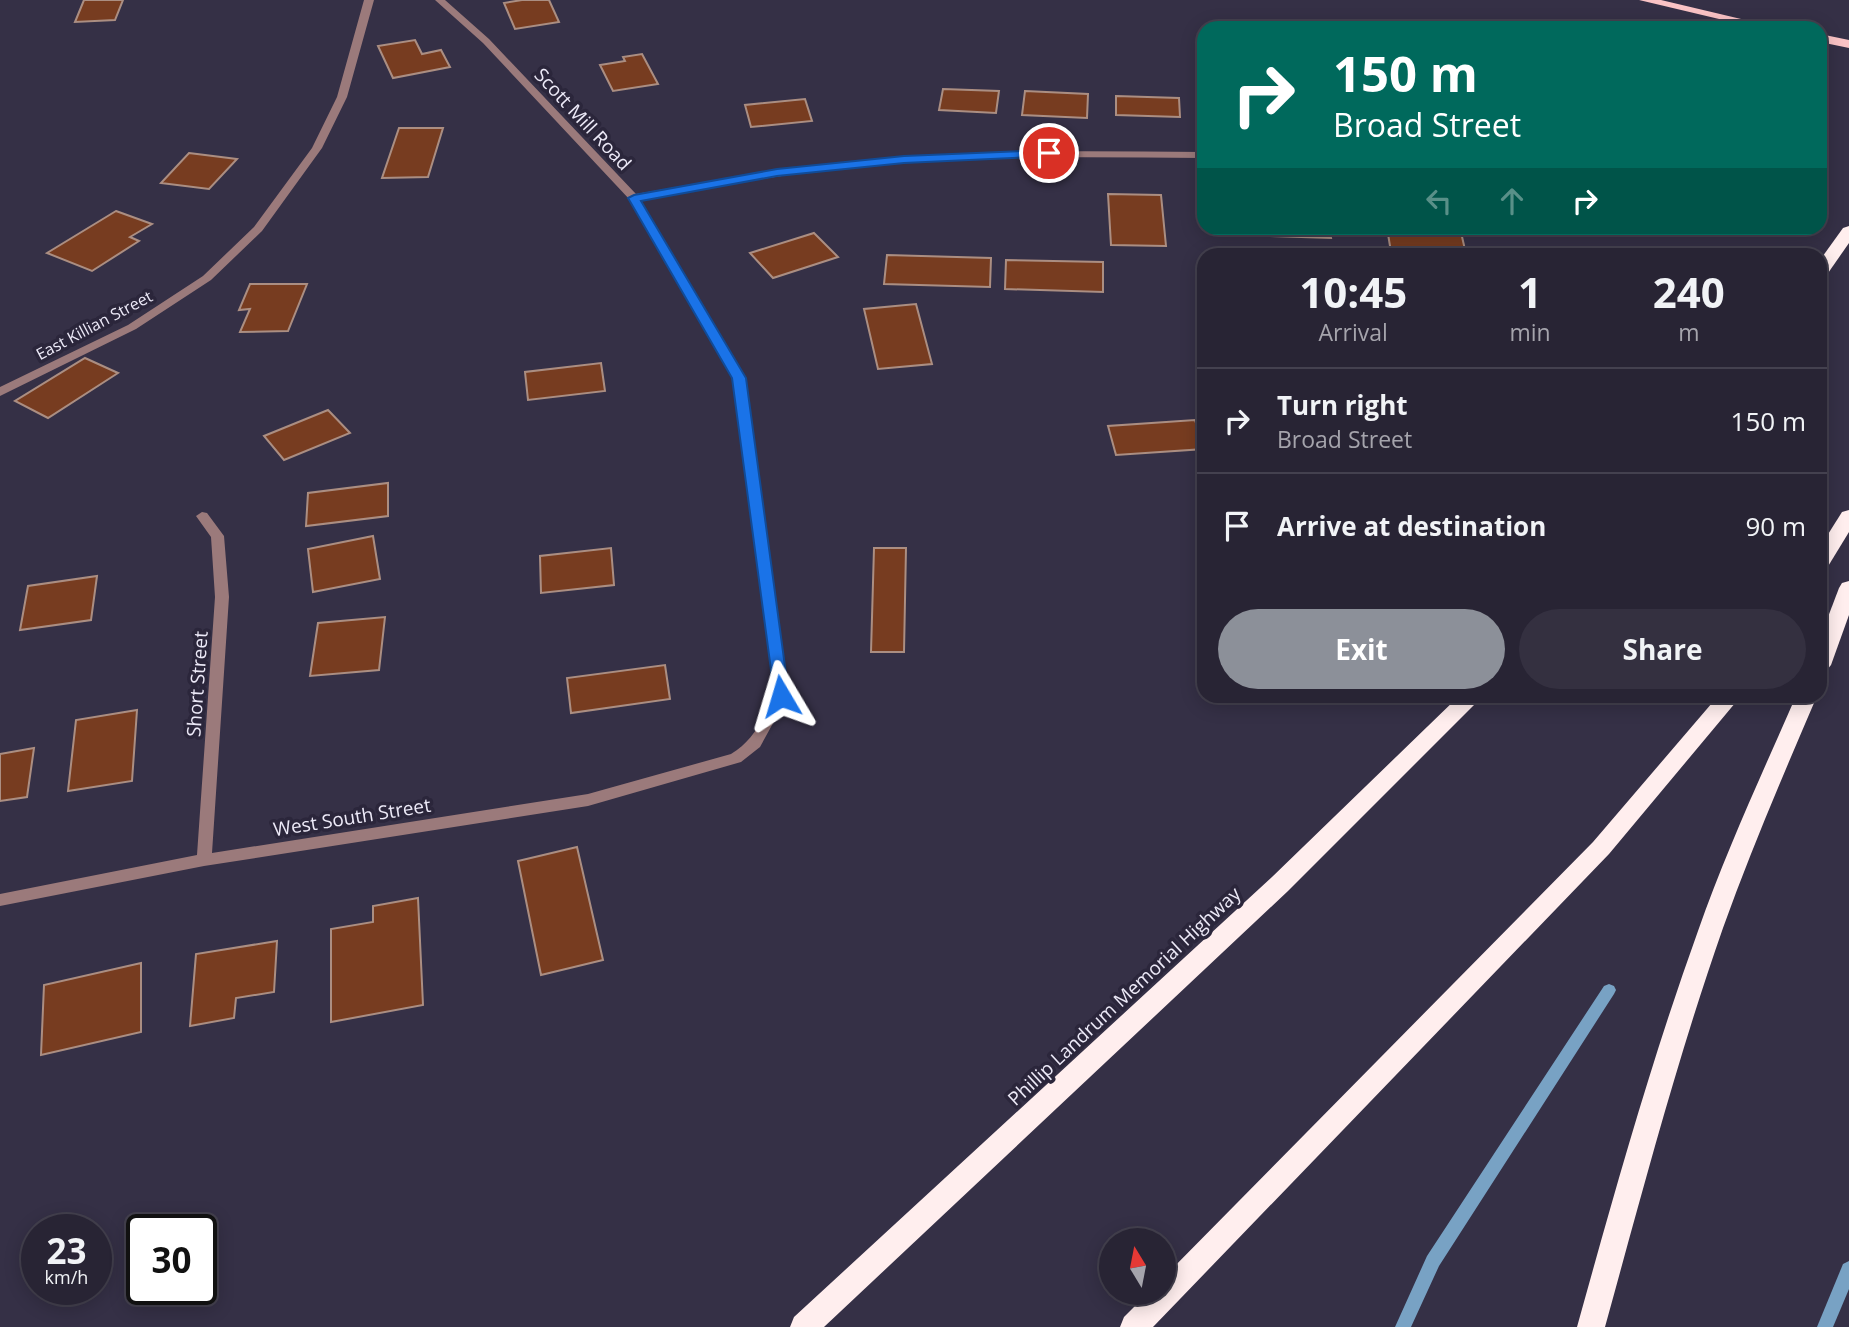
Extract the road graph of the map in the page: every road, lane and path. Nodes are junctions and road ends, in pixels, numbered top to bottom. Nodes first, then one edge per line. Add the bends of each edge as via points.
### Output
1 (369, 0) edge
2 (440, 0) edge
3 (1645, 0) edge
4 (1741, 21) edge
5 (1827, 39) edge
6 (1849, 44) edge
7 (1197, 155) edge
8 (634, 198) junction
9 (1849, 231) edge
10 (1827, 262) edge
11 (0, 392) edge
12 (202, 516) dead end
13 (1849, 516) edge
14 (1827, 552) edge
15 (1849, 588) edge
16 (1827, 646) edge
17 (1466, 703) edge
18 (1725, 703) edge
19 (1804, 703) edge
20 (707, 765) joint
21 (204, 860) junction
22 (0, 900) edge
23 (804, 1327) edge
24 (1134, 1327) edge
25 (1591, 1327) edge

1 - 11 street, East Killian Street via 342,97 317,148 258,229 206,278 132,327
2 - 8 street, Scott Mill Road via 486,41
3 - 4 main road
5 - 6 main road
7 - 8 street via 1023,153 904,159 777,172
8 - 20 street, Scott Mill Road via 739,378 781,696 757,744 725,764
9 - 10 highway
12 - 21 street, Short Street via 217,536 222,597
13 - 14 highway
15 - 16 highway
17 - 23 highway, Phillip Landrum Memorial Highway via 1280,884
18 - 24 highway via 1601,848
19 - 25 highway via 1710,929 1651,1108
20 - 21 street, West South Street via 589,800
21 - 22 street, West South Street

